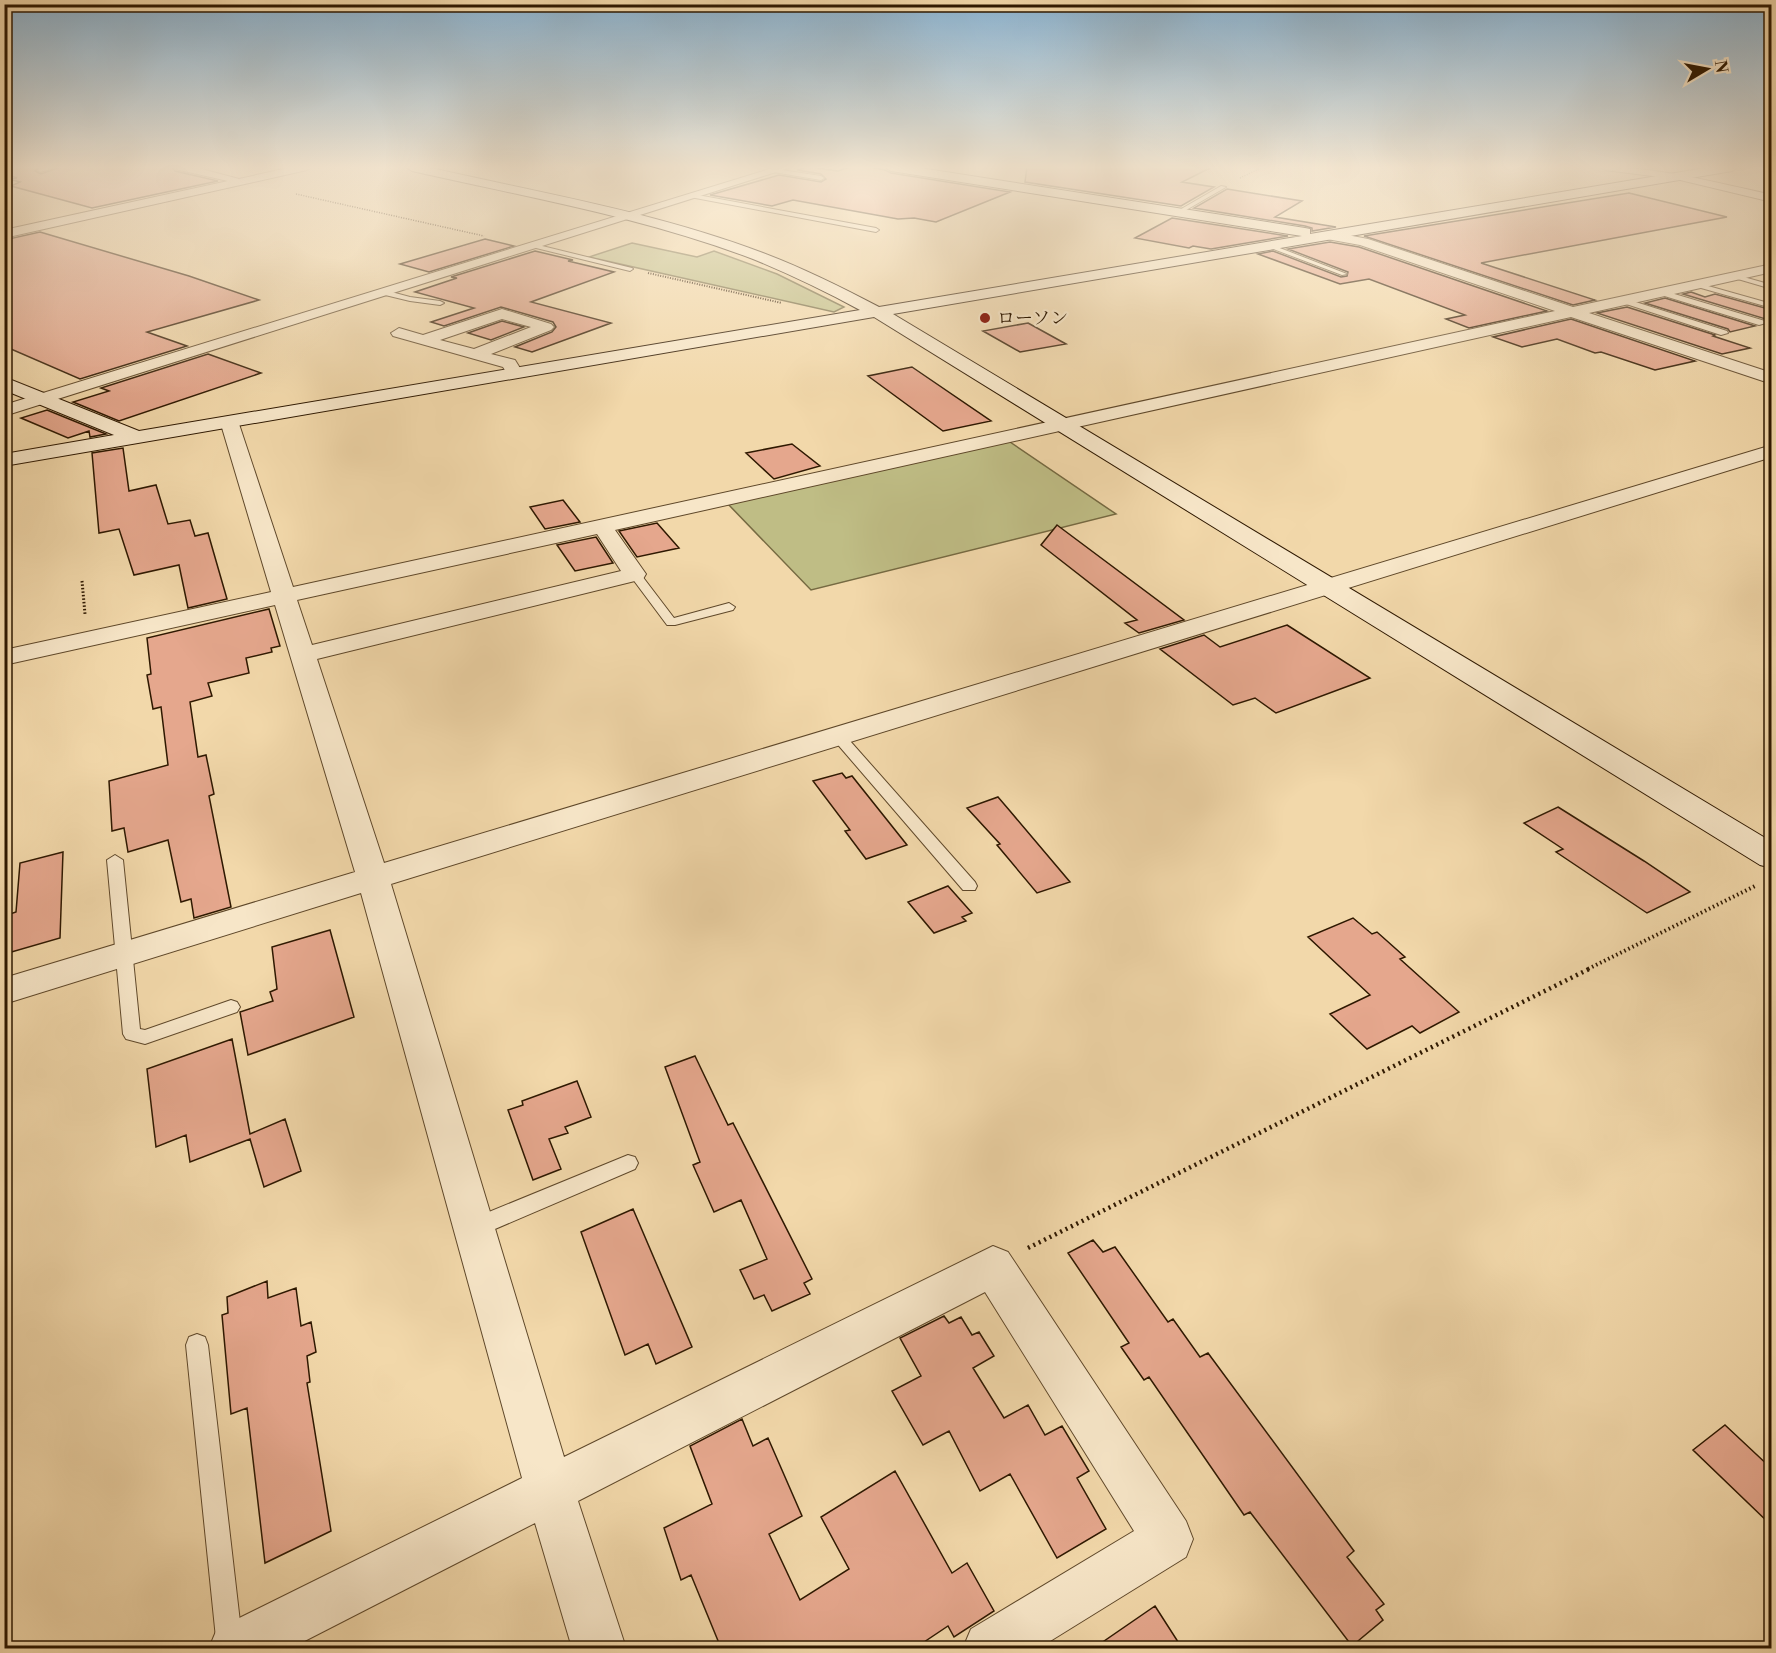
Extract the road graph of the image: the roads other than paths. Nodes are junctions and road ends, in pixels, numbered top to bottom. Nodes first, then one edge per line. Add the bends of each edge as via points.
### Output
1 (539, 244) edge
2 (719, 244) edge
3 (1282, 244) edge
4 (1370, 244) edge
5 (533, 246) junction
6 (1270, 246) junction
7 (1772, 267) edge
8 (630, 269) road end
9 (1344, 274) dead end
10 (1734, 276) junction
11 (1697, 284) junction
12 (1772, 287) edge
13 (384, 292) junction
14 (1661, 292) junction
15 (1623, 300) junction
16 (440, 303) dead end
17 (1772, 306) edge
18 (1573, 311) junction
19 (876, 312) junction
20 (1762, 323) dead end
21 (399, 333) dead end
22 (1725, 333) dead end
23 (424, 340) junction
24 (475, 354) junction
25 (515, 373) junction
26 (1772, 379) edge
27 (4, 383) edge
28 (44, 399) junction
29 (4, 411) edge
30 (229, 421) junction
31 (1063, 424) junction
32 (136, 437) junction
33 (1772, 451) edge
34 (4, 460) edge
35 (602, 526) junction
36 (635, 574) junction
37 (1332, 586) junction
38 (284, 595) junction
39 (729, 607) dead end
40 (303, 655) junction
41 (4, 658) edge
42 (838, 736) junction
43 (1772, 857) edge
44 (114, 860) dead end
45 (373, 878) junction
46 (969, 886) dead end
47 (125, 954) junction
48 (4, 991) edge
49 (231, 1007) dead end
50 (628, 1163) dead end
51 (474, 1228) junction
52 (197, 1345) dead end
53 (550, 1491) junction
54 (230, 1648) edge
55 (236, 1648) edge
56 (599, 1648) edge
57 (990, 1648) edge

1 - 5 street
2 - 19 street via 821,283
3 - 6 street
4 - 18 street
5 - 8 lane
5 - 13 street
6 - 9 lane
6 - 19 street
7 - 10 street
10 - 11 street
10 - 12 lane
11 - 14 street
11 - 17 lane
13 - 16 lane
13 - 28 street
14 - 15 street
14 - 20 lane
15 - 18 street
15 - 22 lane
18 - 26 street
18 - 31 street
19 - 25 street
19 - 31 street
21 - 23 street
23 - 24 street
23 - 24 street via 502,314 546,327
24 - 25 street via 509,364
25 - 30 street
27 - 28 street
28 - 29 street
28 - 32 street
30 - 32 street
30 - 38 street
31 - 35 street
31 - 37 street
32 - 34 street
33 - 37 street
35 - 36 street
35 - 38 street
36 - 39 lane via 671,622
36 - 40 street
37 - 42 street
37 - 43 street
38 - 40 street
38 - 41 street
40 - 45 street
42 - 45 street
42 - 46 lane
44 - 47 lane
45 - 47 street
45 - 51 street
47 - 48 street
47 - 49 lane via 132,1034 145,1037
50 - 51 lane
51 - 53 street
52 - 54 lane
53 - 55 street
53 - 56 street
53 - 57 street via 993,1266 1168,1539

